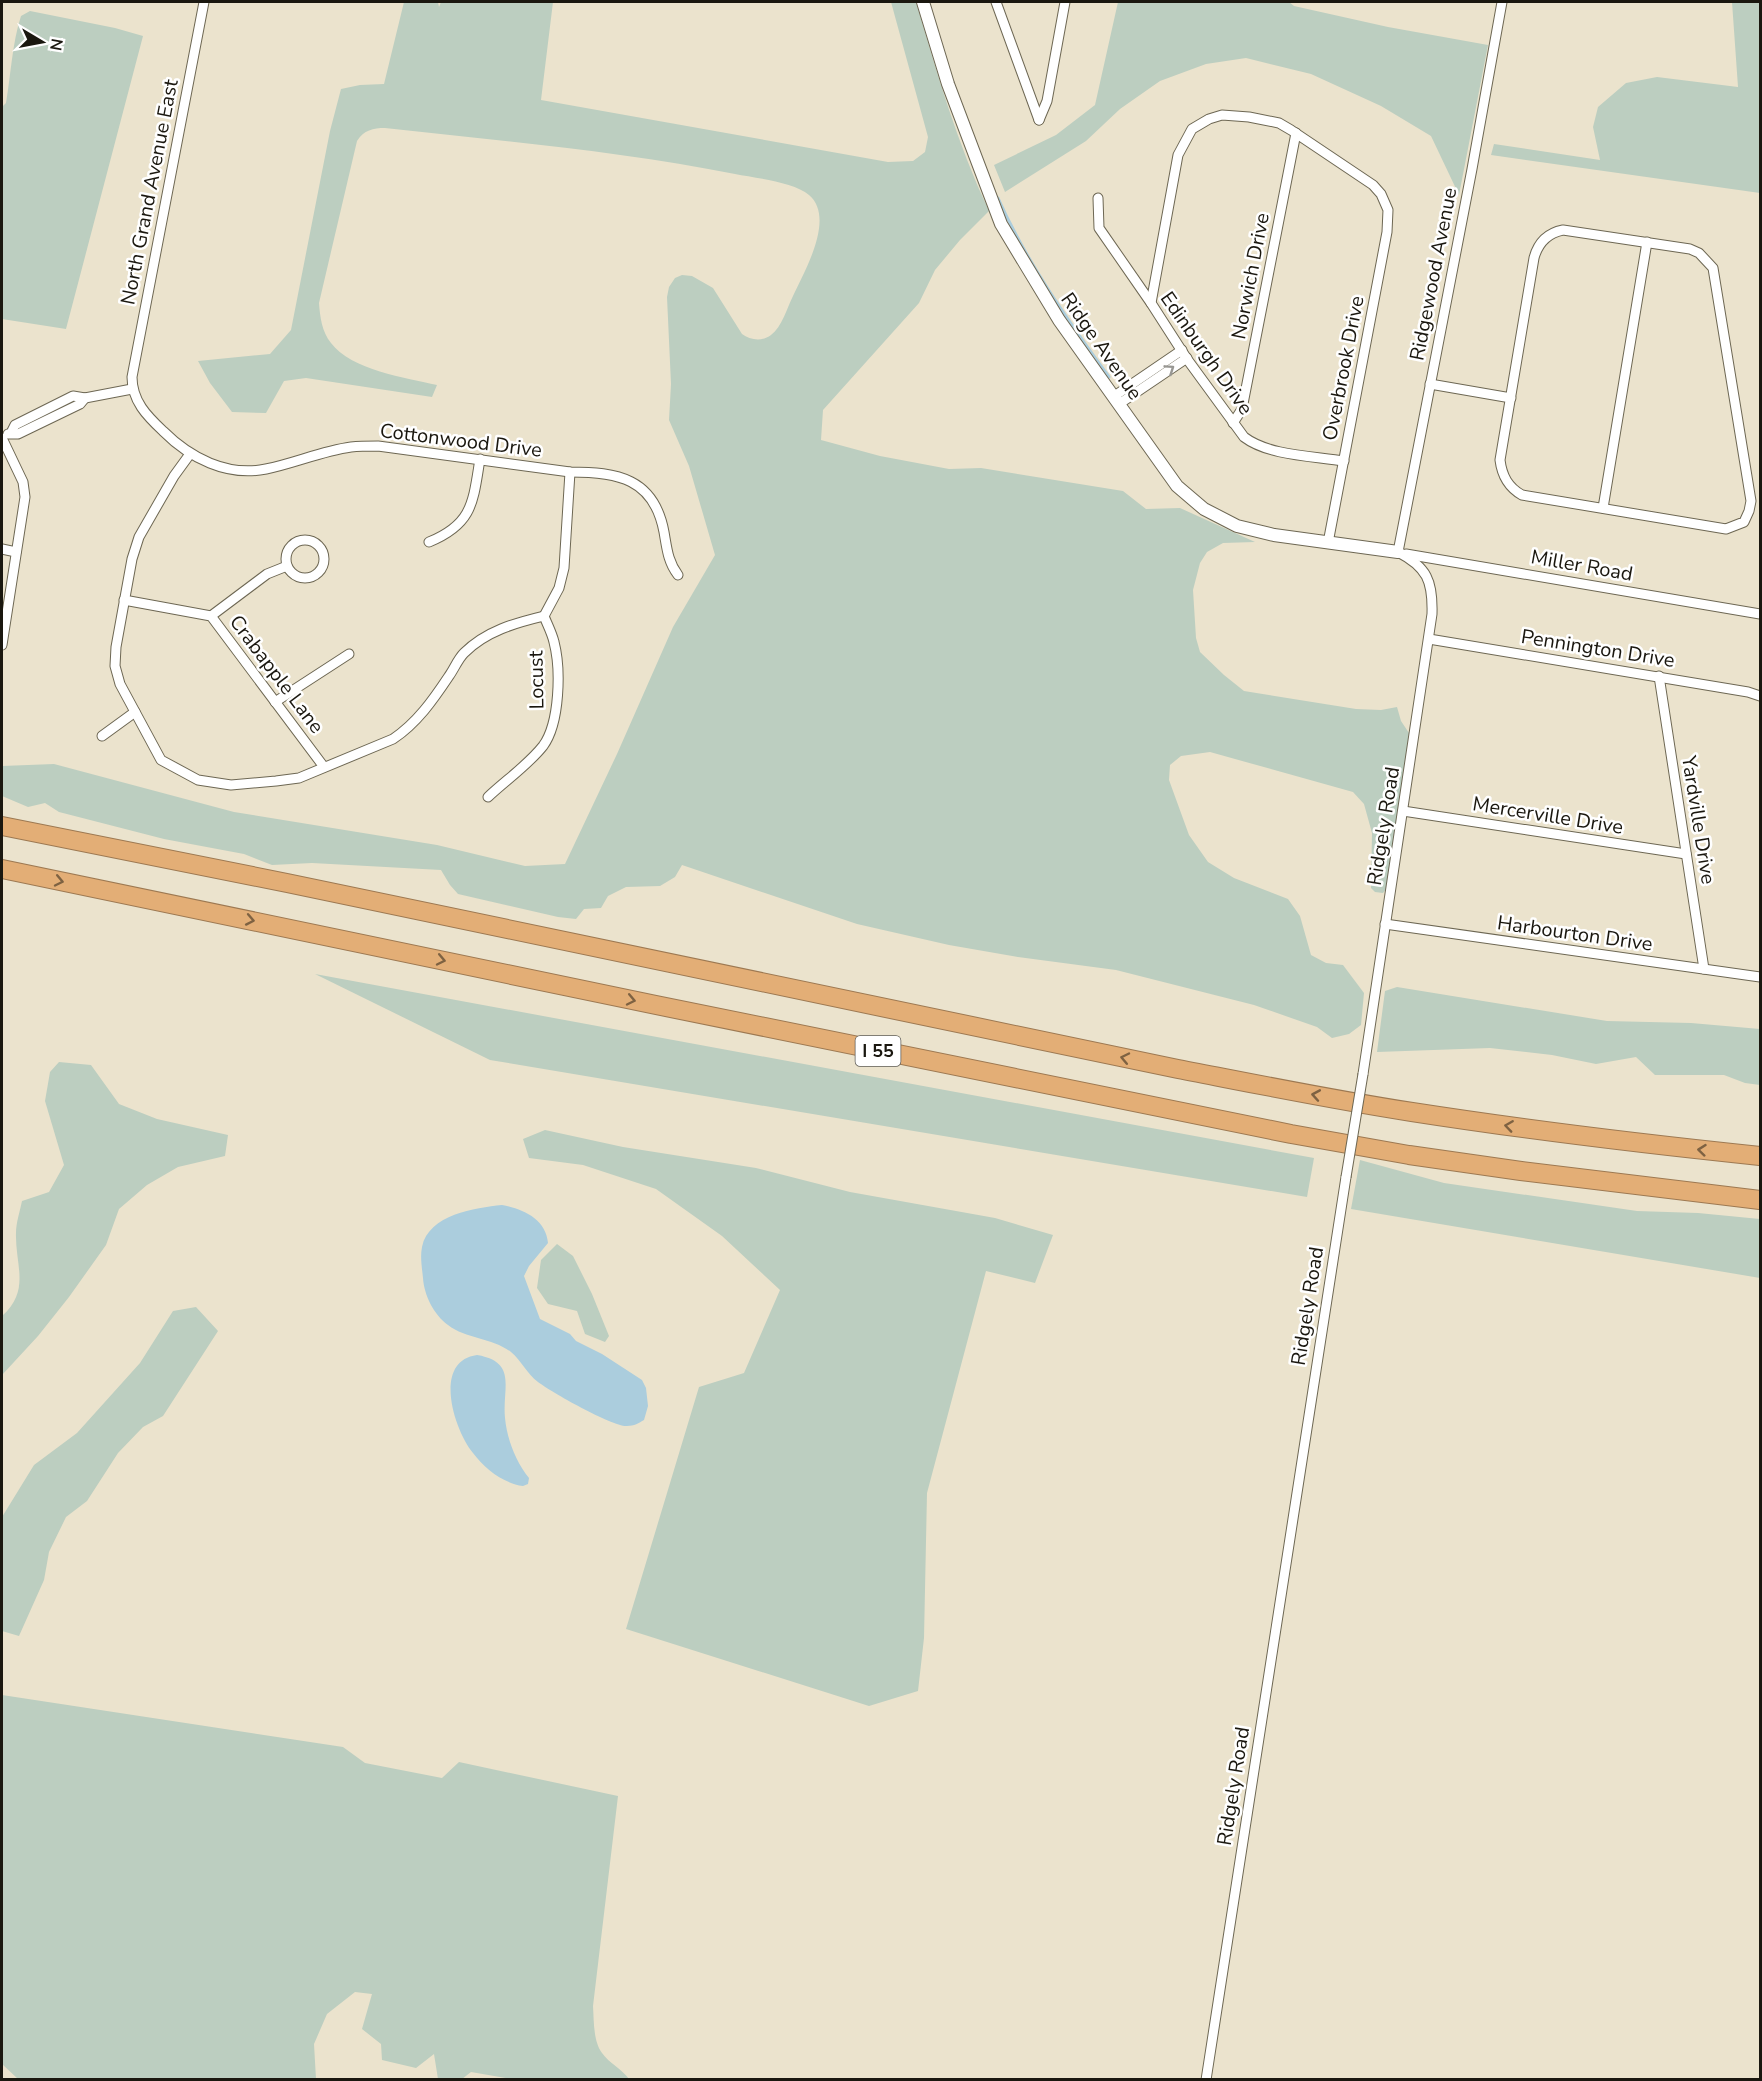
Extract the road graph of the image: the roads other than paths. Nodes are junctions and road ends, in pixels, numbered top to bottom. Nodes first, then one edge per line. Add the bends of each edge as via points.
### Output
1 (204, 2) edge
2 (923, 2) edge
3 (996, 2) edge
4 (1065, 2) edge
5 (1502, 2) edge
6 (1296, 133) junction
7 (1098, 198) dead end
8 (1647, 242) junction
9 (1151, 303) junction
10 (1184, 354) junction
11 (1430, 384) junction
12 (132, 389) junction
13 (1511, 398) junction
14 (1116, 400) junction
15 (1233, 423) junction
16 (2, 437) edge
17 (190, 454) junction
18 (480, 459) junction
19 (1344, 461) junction
20 (570, 472) junction
21 (1603, 508) junction
22 (429, 542) dead end
23 (1328, 543) junction
24 (2, 549) edge
25 (16, 552) junction
26 (1398, 552) junction
27 (287, 566) junction
28 (678, 575) dead end
29 (124, 600) junction
30 (1761, 614) edge
31 (211, 616) junction
32 (544, 616) junction
33 (1429, 639) junction
34 (2, 645) edge
35 (350, 654) dead end
36 (1659, 676) junction
37 (1761, 696) edge
38 (276, 702) junction
39 (135, 712) junction
40 (102, 736) dead end
41 (324, 767) junction
42 (488, 797) dead end
43 (1403, 811) junction
44 (2, 826) edge
45 (1686, 854) junction
46 (2, 869) edge
47 (1385, 924) junction
48 (1704, 969) junction
49 (1761, 977) edge
50 (1761, 1156) edge
51 (1761, 1200) edge
52 (1206, 2079) edge

1 - 12 street, North Grand Avenue East
2 - 14 street, Ridge Avenue via 948,84 1001,224 1059,320
3 - 4 street via 1039,120 1047,101
5 - 11 street, Ridgewood Avenue
6 - 9 street via 1279,123 1234,115 1209,119 1192,129 1178,155
6 - 15 street, Norwich Drive via 1242,409
6 - 19 street, Overbrook Drive via 1365,178 1381,194 1388,210
7 - 9 street, Edinburgh Drive via 1099,228
8 - 13 street via 1563,230 1555,231 1541,243 1534,258
8 - 21 street
8 - 21 street via 1690,249 1713,268 1751,501 1747,525 1726,529
9 - 10 street, Edinburgh Drive
10 - 14 street
10 - 15 street, Edinburgh Drive
11 - 13 street
11 - 26 street, Ridgewood Avenue
12 - 16 street via 85,398 80,404 31,422 18,434
12 - 17 street, Cottonwood Drive via 148,417
13 - 21 street via 1500,460 1503,486 1522,495
14 - 23 street, Ridge Avenue via 1177,486 1204,509 1237,526
15 - 19 street, Edinburgh Drive via 1244,437 1268,449
16 - 25 street via 26,498
17 - 18 street, Cottonwood Drive via 223,467 248,470 351,447 378,446
17 - 29 street via 139,537
18 - 20 street, Cottonwood Drive
18 - 22 street via 474,500 467,514 444,536
19 - 23 street, Overbrook Drive
20 - 28 street, Cottonwood Drive via 601,472 642,488 658,512 671,566
20 - 32 street via 564,568 559,588
23 - 26 street, Ridge Avenue
24 - 25 street
25 - 34 street
26 - 30 street, Miller Road
26 - 33 street, Ridgely Road via 1420,567 1430,583 1433,595
27 - 27 street via 296,577 314,576 324,562 322,549 313,541 296,542 286,556
27 - 31 street via 267,574
29 - 31 street, Crabapple Lane
29 - 39 street via 115,666
31 - 38 street, Crabapple Lane
32 - 41 street via 512,623 463,653 407,730
32 - 42 street, Locust via 554,643 557,686 553,729 531,759
33 - 36 street, Pennington Drive
33 - 43 street, Ridgely Road
35 - 38 street
36 - 37 street, Pennington Drive
36 - 45 street, Yardville Drive
38 - 41 street, Crabapple Lane
39 - 40 street
39 - 41 street via 161,760 198,780 231,784 276,781 299,778
43 - 45 street, Mercerville Drive
43 - 47 street, Ridgely Road
50 -> 44 highway, I 55 via 1578,1136 1289,1091
45 - 48 street, Yardville Drive
46 -> 51 highway, I 55 via 1291,1134 1521,1171
47 - 48 street, Harbourton Drive
47 - 52 street, Ridgely Road, bridge
48 - 49 street, Harbourton Drive

